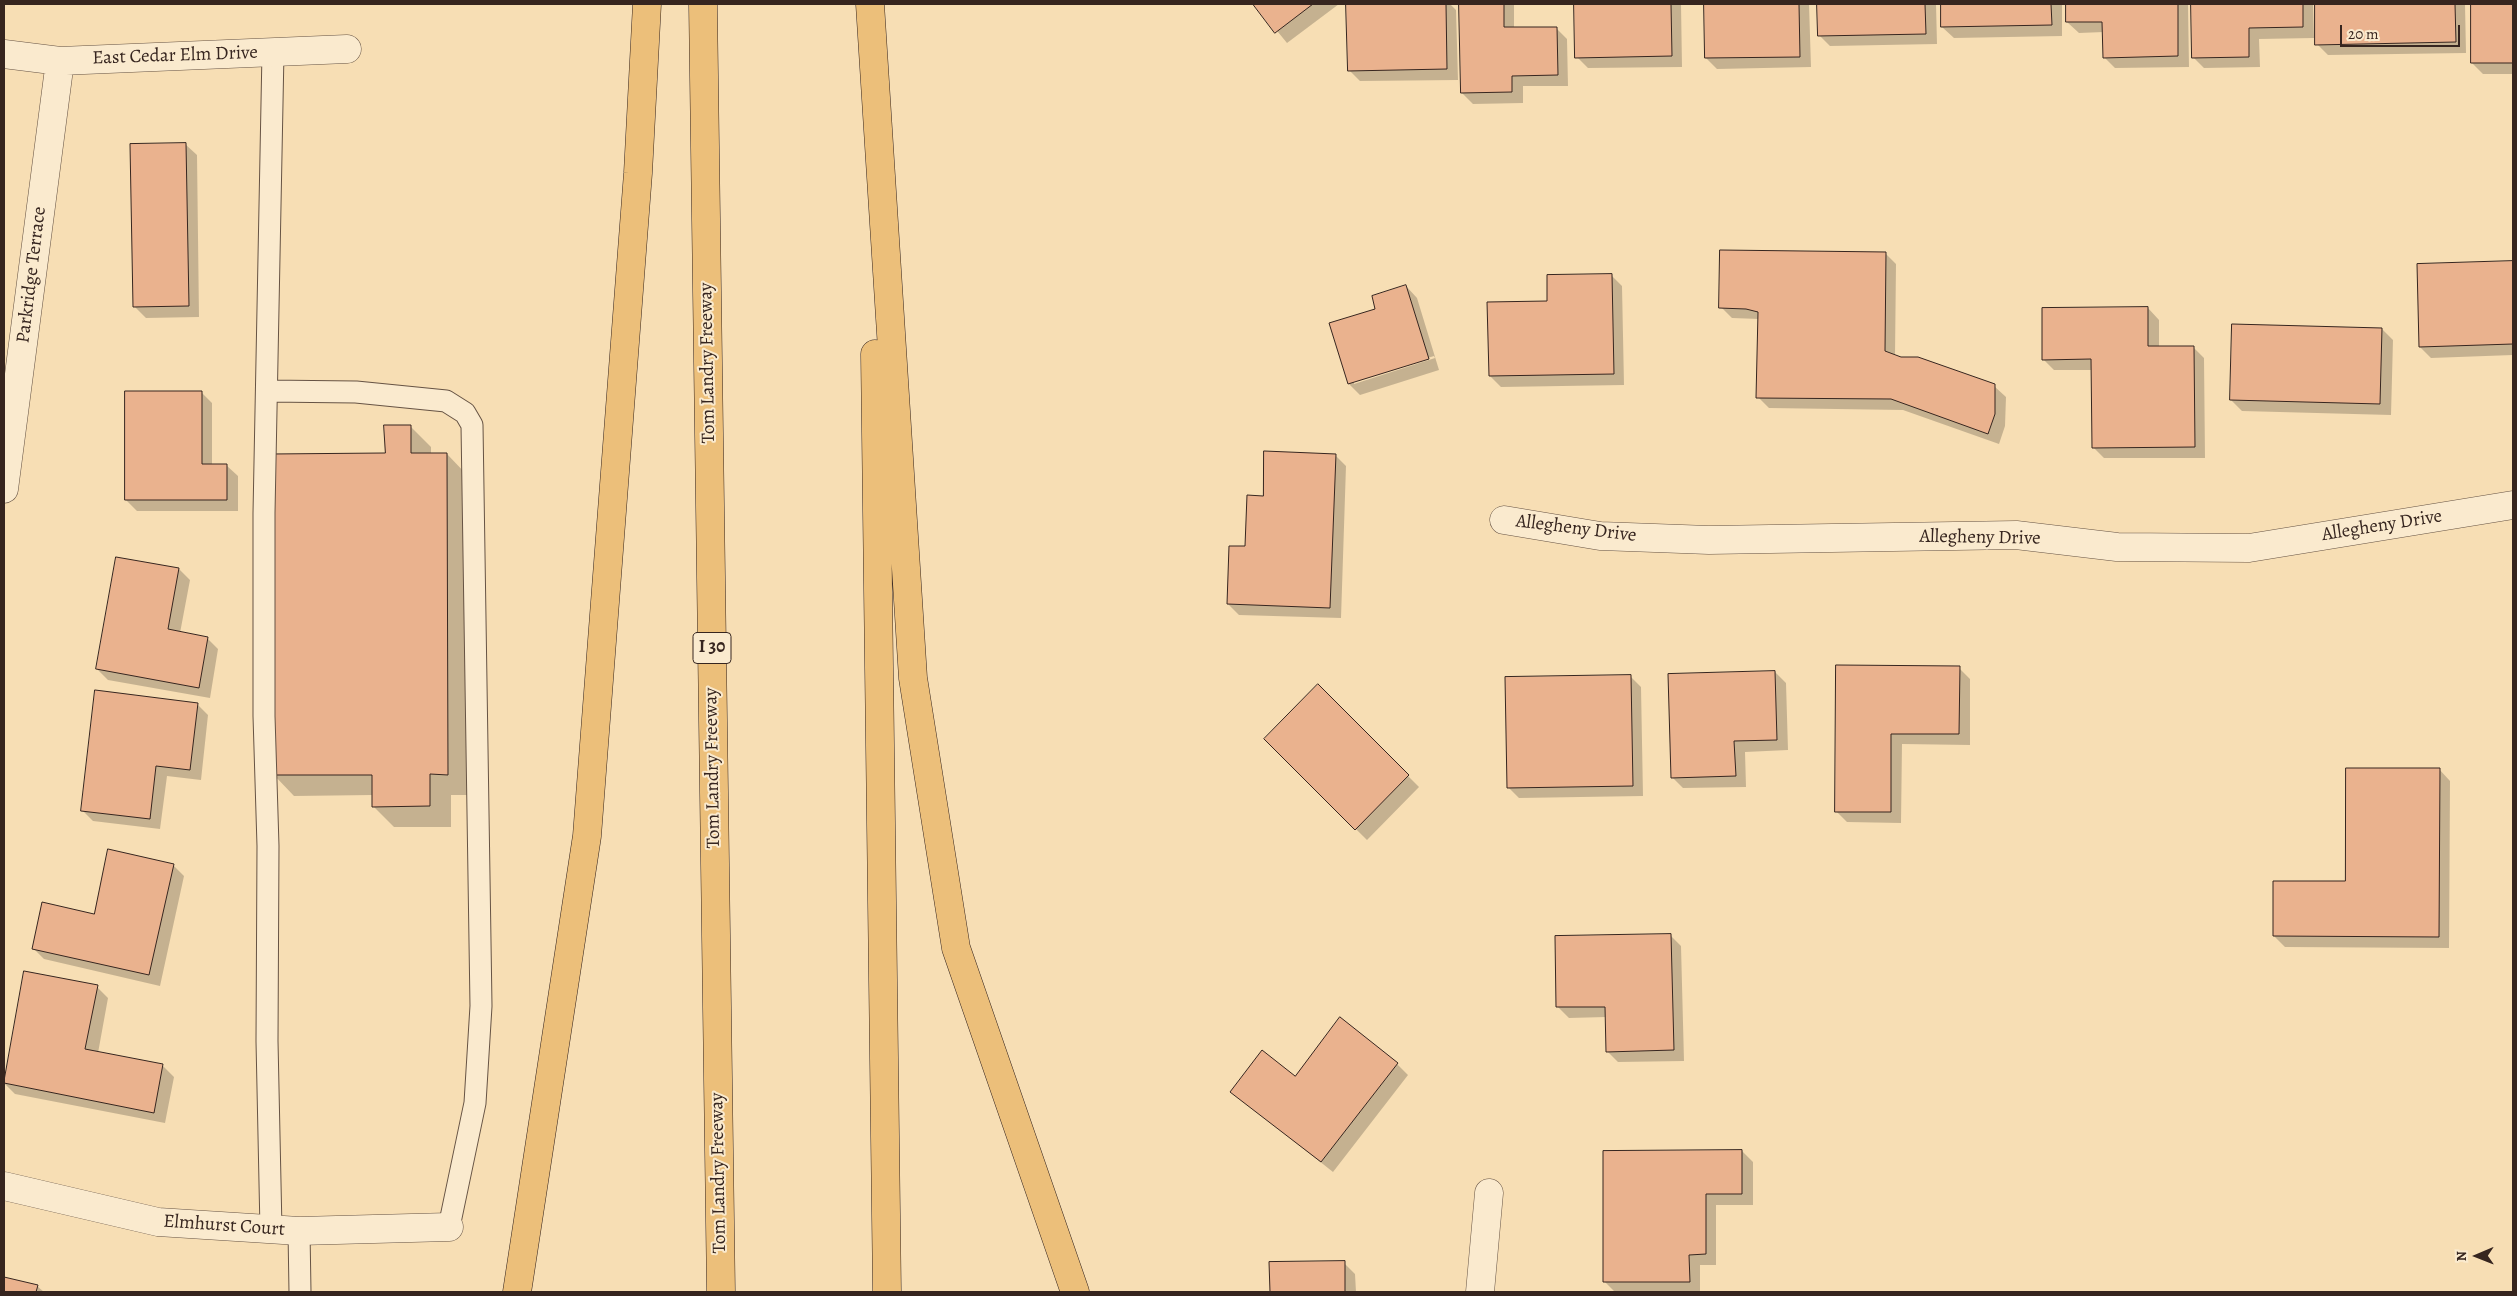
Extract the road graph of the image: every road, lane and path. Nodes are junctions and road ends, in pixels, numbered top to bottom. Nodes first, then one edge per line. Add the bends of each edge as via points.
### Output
1 (648, 4) edge
2 (703, 4) edge
3 (870, 4) edge
4 (348, 49) dead end
5 (273, 52) junction
6 (4, 54) edge
7 (60, 60) junction
8 (268, 391) junction
9 (4, 489) edge
10 (2513, 505) edge
11 (1504, 520) dead end
12 (4, 1186) edge
13 (1489, 1193) dead end
14 (449, 1227) joint
15 (271, 1230) junction
16 (299, 1231) junction
17 (300, 1292) edge
18 (517, 1292) edge
19 (721, 1292) edge
20 (887, 1292) edge
21 (1075, 1292) edge
22 (1480, 1292) edge

1 - 18 highway via 587,836
2 - 19 highway, Tom Landry Freeway / I 30
3 - 20 highway
3 - 21 highway via 914,678 956,948
4 - 5 street, East Cedar Elm Drive
5 - 7 street, East Cedar Elm Drive
5 - 8 lane
6 - 7 street, East Cedar Elm Drive
7 - 9 street, Parkridge Terrace
8 - 14 lane via 356,392 446,401 465,413 472,425 480,1006 475,1102
8 - 15 lane via 264,716
10 - 11 street, Allegheny Drive via 2248,548 2117,547 2016,535 1710,540 1600,536
12 - 15 street, Elmhurst Court via 158,1222
13 - 22 street
14 - 16 street, Elmhurst Court
15 - 16 street, Elmhurst Court
16 - 17 lane

